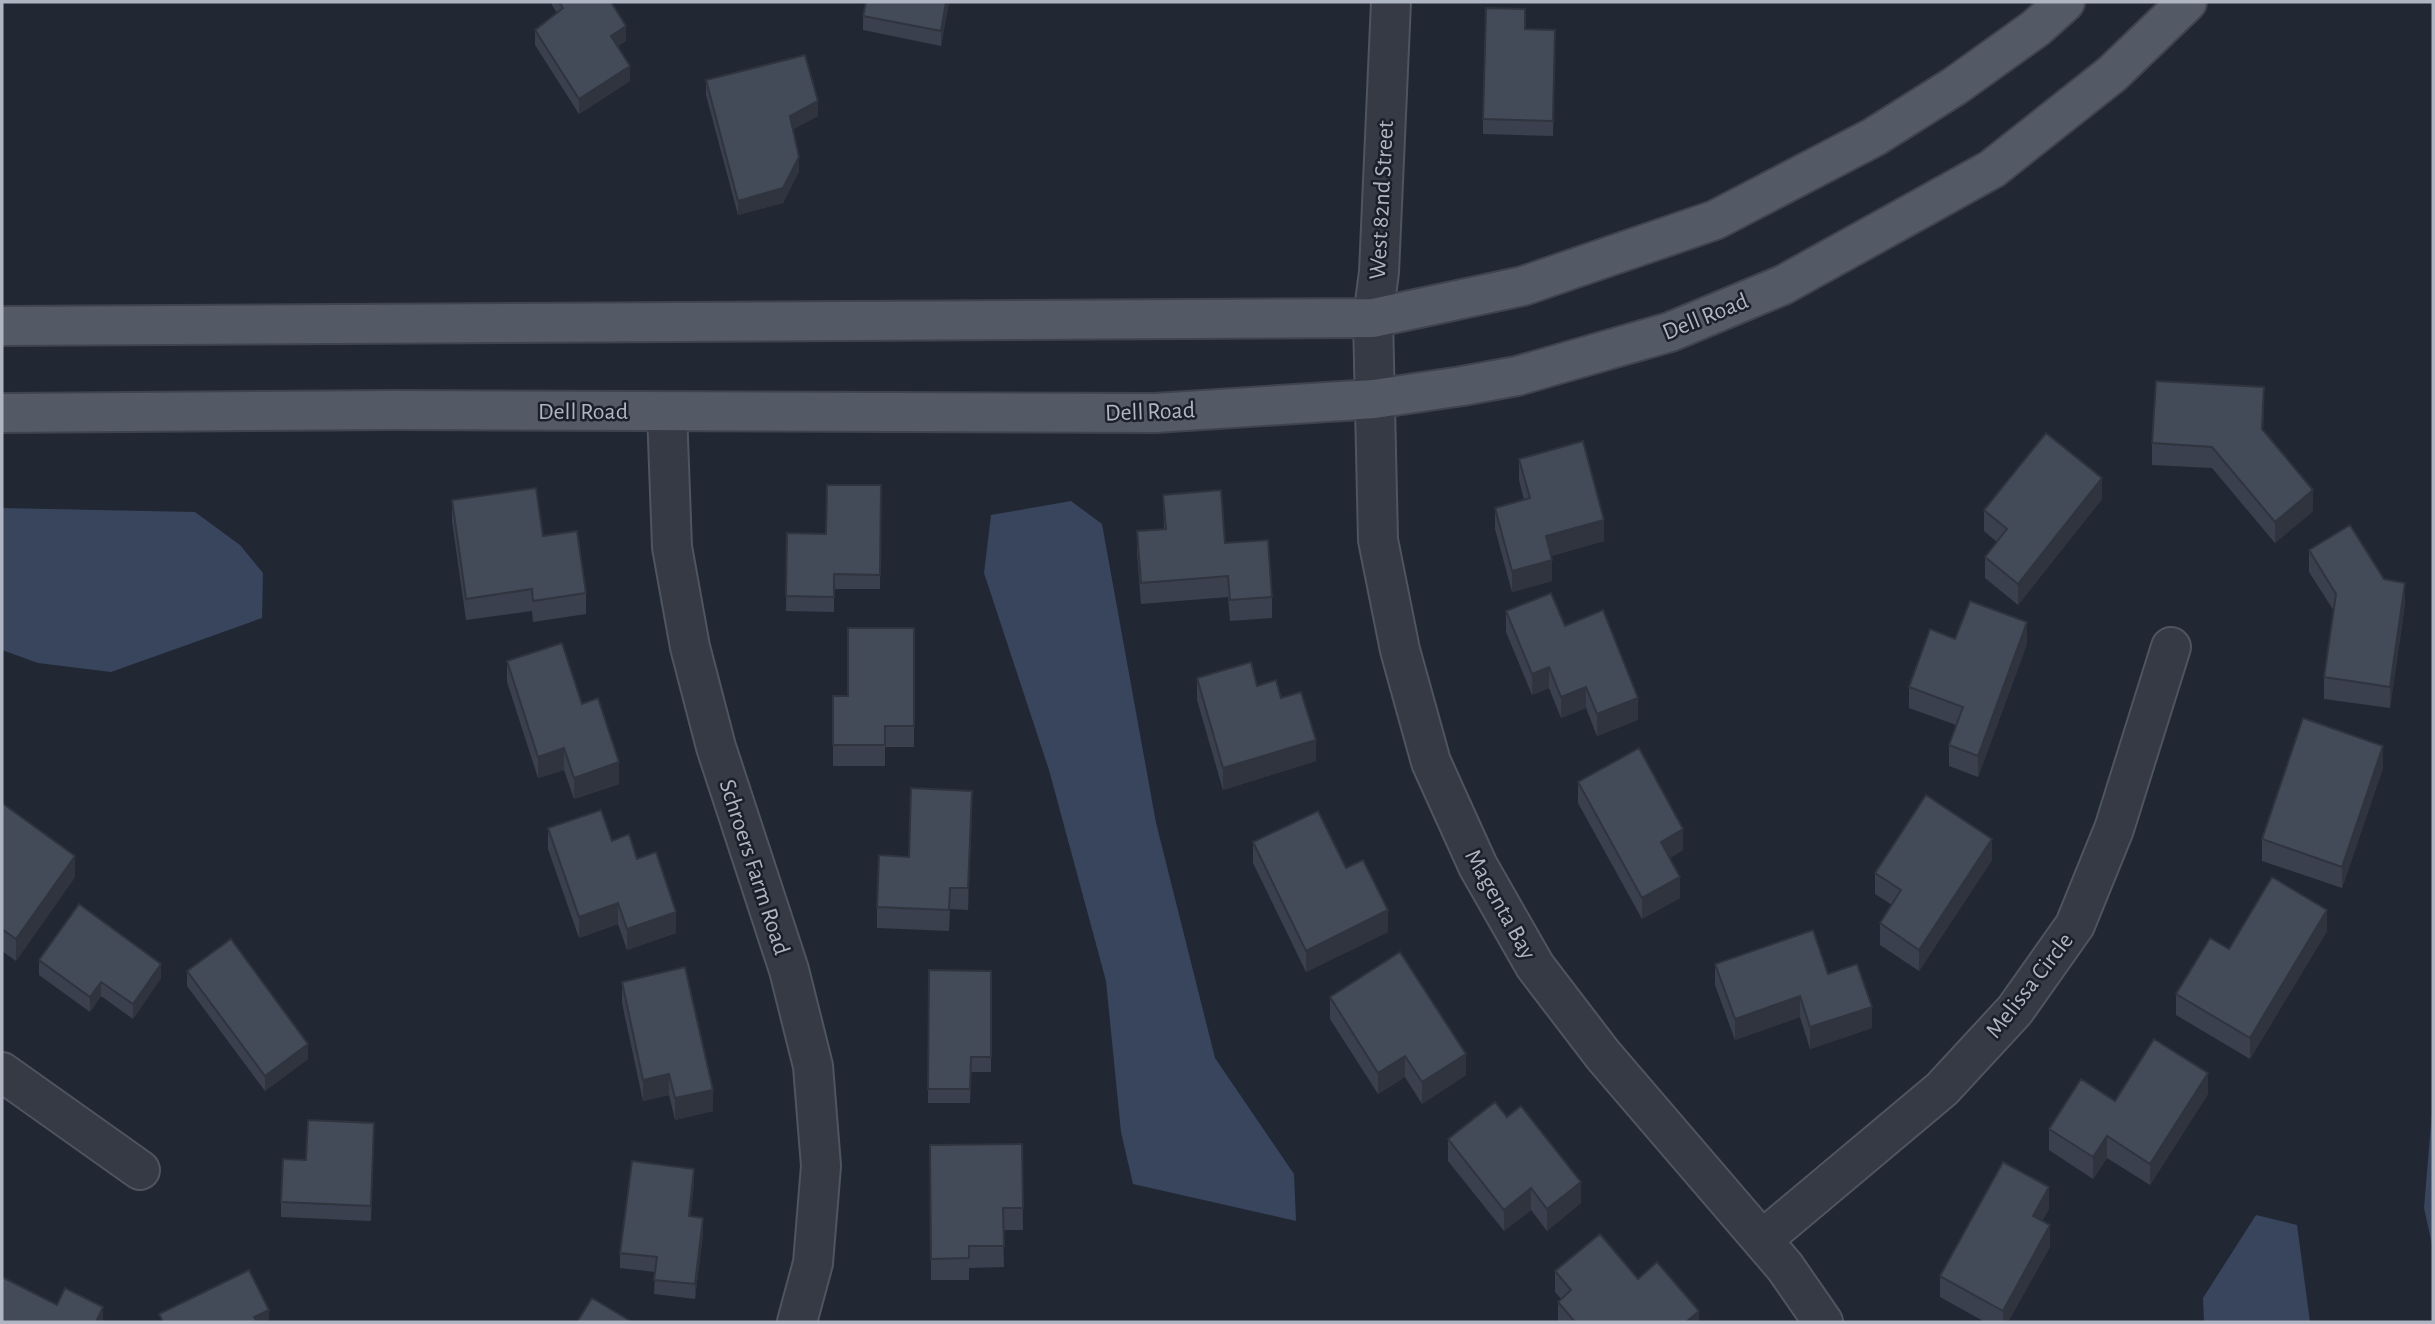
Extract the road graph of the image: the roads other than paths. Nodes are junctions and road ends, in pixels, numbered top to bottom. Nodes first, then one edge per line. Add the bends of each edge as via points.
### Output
1 (1391, 2) edge
2 (2065, 2) edge
3 (2187, 2) edge
4 (1373, 318) junction
5 (2, 326) edge
6 (1374, 399) junction
7 (667, 412) junction
8 (2, 413) edge
9 (2171, 647) dead end
10 (2, 1072) edge
11 (140, 1170) dead end
12 (1762, 1240) junction
13 (797, 1322) edge
14 (1823, 1322) edge

1 - 4 street, West 82nd Street
2 - 4 main road via 1955,86 1874,137 1715,220 1523,286
3 - 6 main road, Dell Road via 2112,74 1992,169 1783,285 1670,332 1572,361 1484,382
4 - 5 main road
4 - 6 street, West 82nd Street
6 - 7 main road, Dell Road via 1155,413
6 - 12 street, Magenta Bay via 1378,540 1400,650 1431,762 1478,866 1535,966 1603,1055
7 - 8 main road, Dell Road
7 - 13 street, Schroers Farm Road via 672,547 690,647 716,747 789,970 813,1066 821,1166 813,1263
9 - 12 street, Melissa Circle via 2114,829 2075,925 2015,1010 1942,1089
10 - 11 street
12 - 14 street, Magenta Bay

